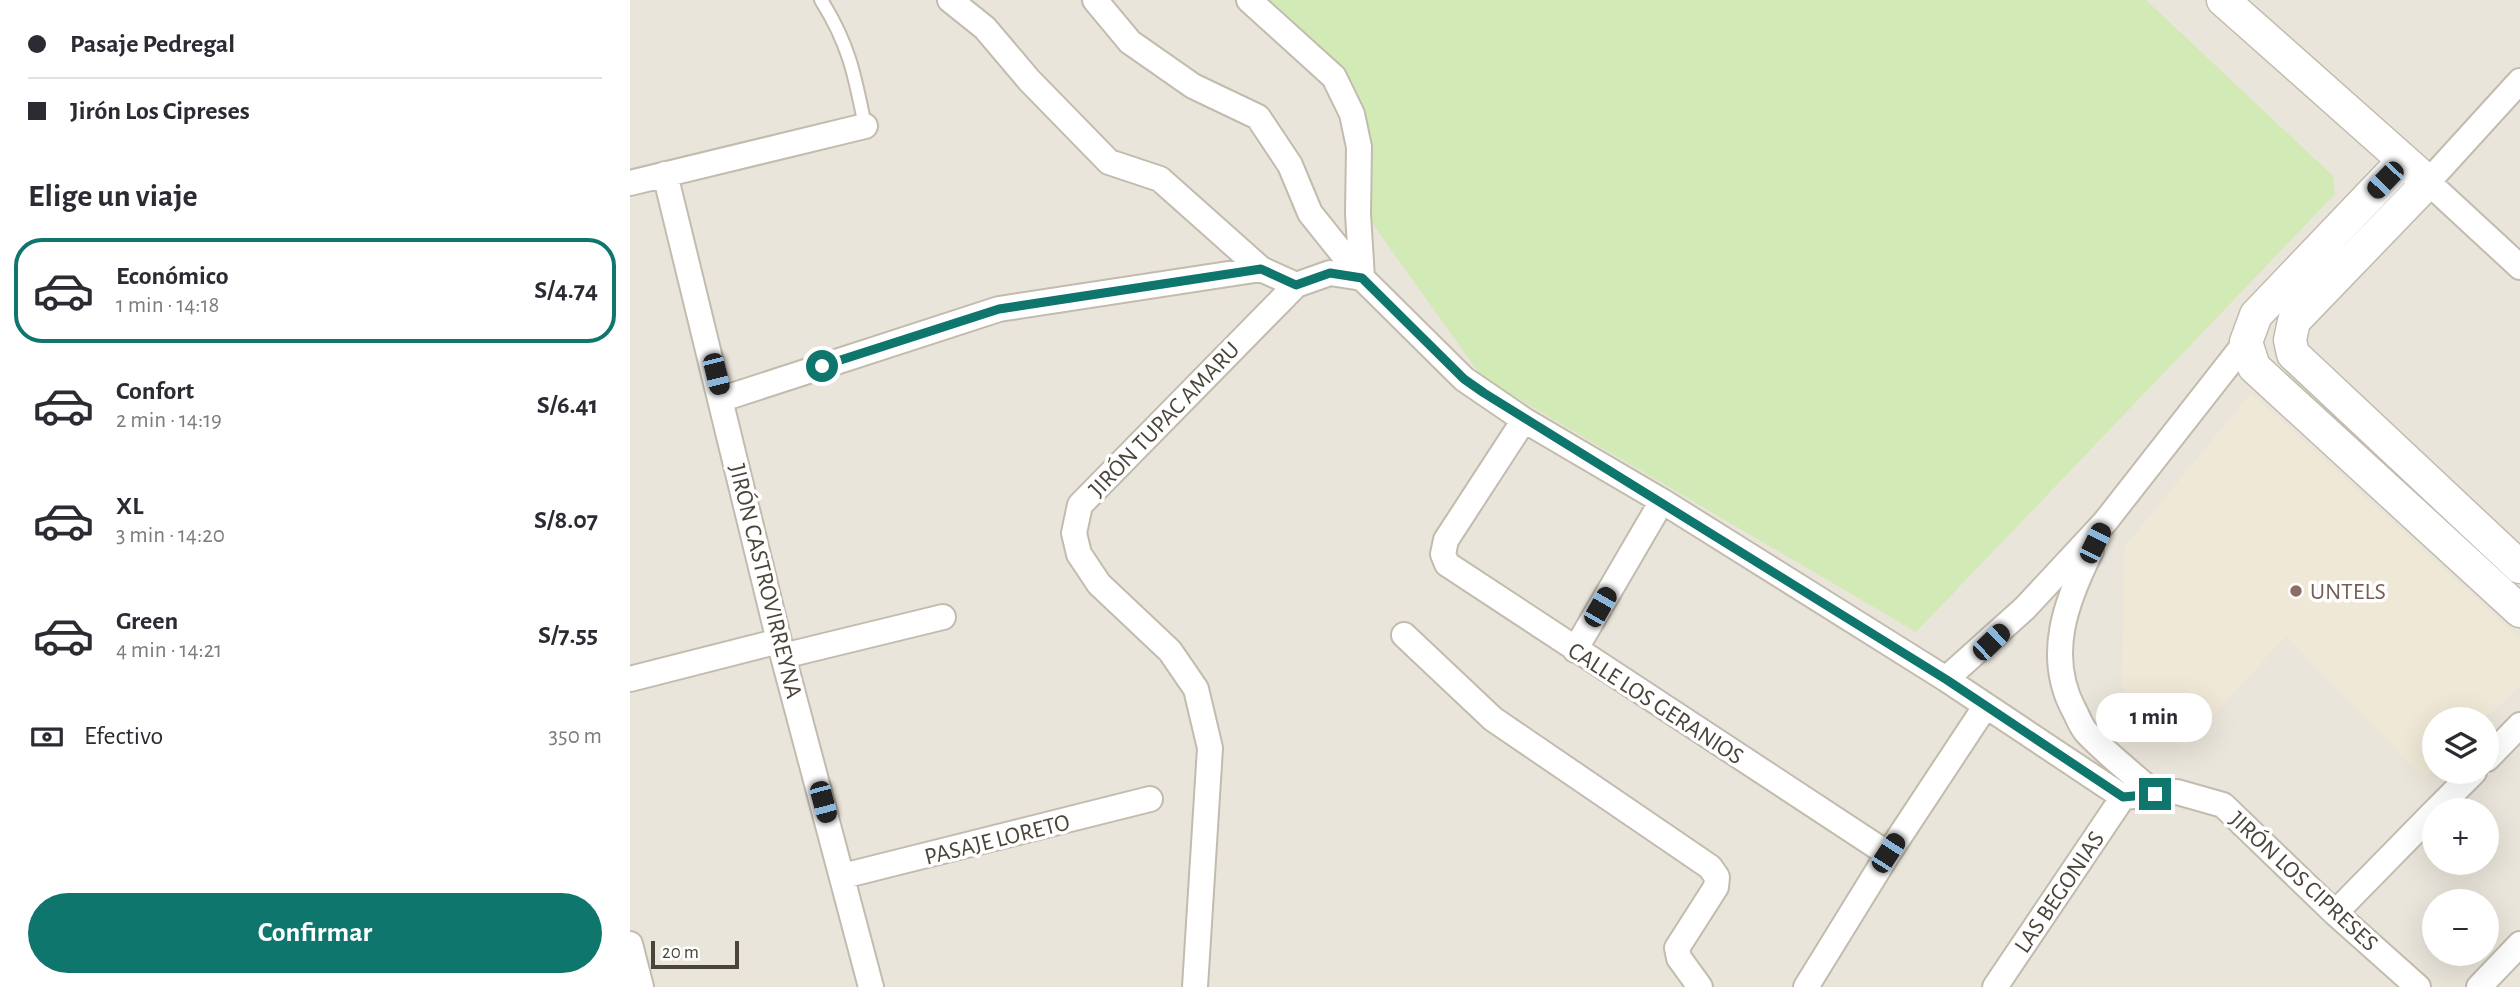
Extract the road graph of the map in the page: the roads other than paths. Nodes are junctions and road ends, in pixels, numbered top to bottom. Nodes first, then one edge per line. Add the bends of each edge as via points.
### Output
1 (821, 0) edge
2 (950, 0) edge
3 (1094, 0) edge
4 (1249, 0) edge
5 (2223, 0) edge
6 (2520, 81) edge
7 (865, 126) joint
8 (2403, 161) junction
9 (665, 174) junction
10 (2428, 182) junction
11 (630, 183) edge
12 (2520, 267) edge
13 (1261, 269) junction
14 (1362, 278) junction
15 (1296, 285) junction
16 (2246, 342) junction
17 (722, 398) junction
18 (1524, 420) junction
19 (1662, 501) junction
20 (2105, 522) junction
21 (2520, 567) edge
22 (2520, 611) edge
23 (943, 617) dead end
24 (1405, 635) dead end
25 (781, 648) junction
26 (1574, 650) junction
27 (630, 678) edge
28 (1947, 680) junction
29 (1985, 707) junction
30 (2519, 729) edge
31 (2499, 748) edge
32 (2462, 784) edge
33 (2155, 794) junction
34 (2123, 797) junction
35 (2448, 798) edge
36 (1150, 799) dead end
37 (2422, 824) edge
38 (1888, 853) junction
39 (843, 876) junction
40 (2335, 913) junction
41 (630, 944) edge
42 (2520, 944) edge
43 (641, 987) edge
44 (871, 987) edge
45 (1195, 987) edge
46 (1700, 987) edge
47 (1806, 987) edge
48 (1995, 987) edge
49 (2418, 987) edge
50 (2479, 987) edge

1 - 7 lane via 842,33
2 - 13 street via 985,28 1109,162 1160,178
3 - 14 street via 1130,42 1193,86 1258,117 1290,165 1310,213
4 - 14 street via 1334,77 1352,114 1359,147
5 - 8 street
6 - 10 street
7 - 9 street
8 - 10 street
8 - 16 street via 2256,315
9 - 11 street
9 - 17 street, JIRÓN CASTROVIRREYNA
10 - 12 street
10 - 21 street via 2294,321 2290,340 2294,354
13 - 15 street
13 - 17 street via 999,309
14 - 15 street via 1330,273
14 - 18 street via 1464,379
15 - 45 street, JIRÓN TUPAC AMARU via 1080,505 1074,533 1079,554 1099,584 1170,651 1196,689 1210,748
16 - 20 street
16 - 22 street via 2254,367
17 - 25 street, JIRÓN CASTROVIRREYNA
18 - 19 street
18 - 26 street, CALLE LOS GERANIOS via 1446,540 1443,554 1447,564
19 - 26 street
19 - 28 street
20 - 28 street via 2025,608
20 - 33 street via 2074,585 2058,655 2066,695 2085,731
23 - 25 street
24 - 46 street via 1493,719 1710,867 1717,877 1716,887 1677,948
25 - 27 street
25 - 39 street, JIRÓN CASTROVIRREYNA
26 - 38 street, CALLE LOS GERANIOS
28 - 29 street
29 - 34 street
29 - 38 street
30 - 31 street
32 - 35 street
33 - 34 street, JIRÓN LOS CIPRESES
33 - 40 street, JIRÓN LOS CIPRESES via 2177,792 2224,805
34 - 48 street, LAS BEGONIAS
36 - 39 street, PASAJE LORETO
37 - 40 street
38 - 47 street
39 - 44 street, JIRÓN CASTROVIRREYNA
40 - 49 street, JIRÓN LOS CIPRESES
41 - 43 street
42 - 50 street

